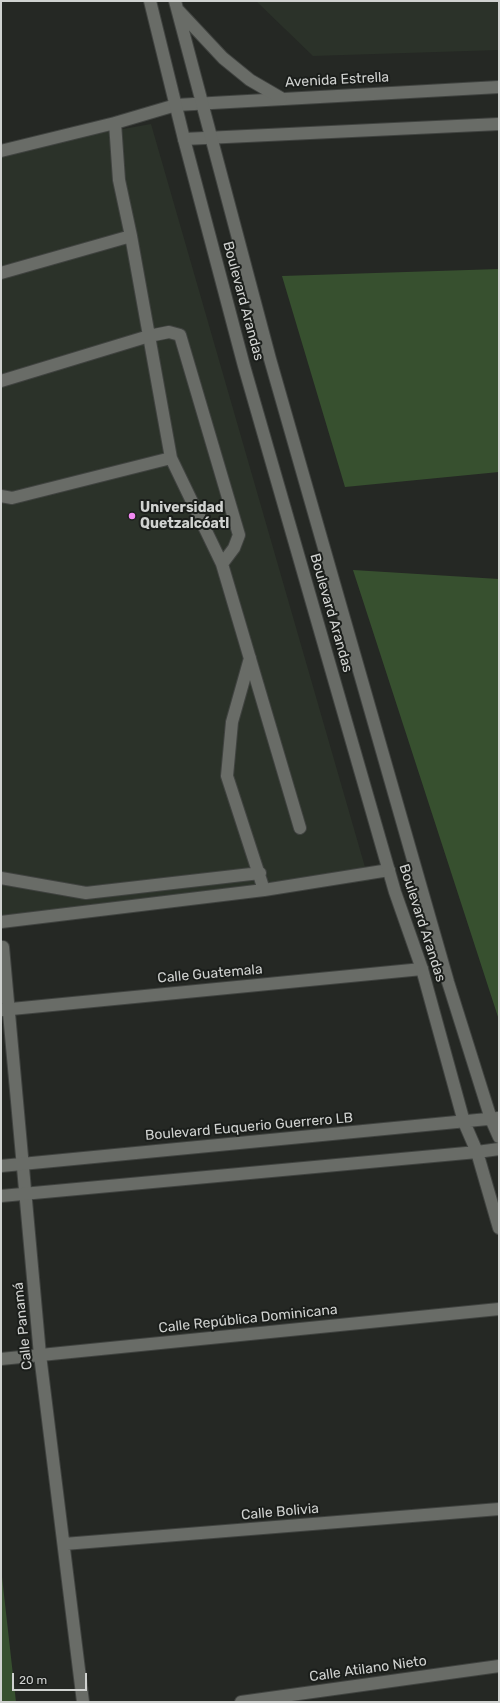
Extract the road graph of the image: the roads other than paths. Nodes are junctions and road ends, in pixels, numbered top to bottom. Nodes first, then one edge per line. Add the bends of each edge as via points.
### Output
1 (150, 1) edge
2 (176, 5) edge
3 (499, 87) edge
4 (281, 98) junction
5 (202, 102) junction
6 (176, 105) junction
7 (115, 123) junction
8 (499, 124) edge
9 (210, 137) junction
10 (184, 139) junction
11 (1, 151) edge
12 (131, 236) junction
13 (1, 273) edge
14 (149, 336) junction
15 (1, 381) edge
16 (171, 458) junction
17 (1, 496) edge
18 (222, 564) junction
19 (250, 658) junction
20 (300, 828) dead end
21 (389, 870) junction
22 (260, 873) junction
23 (1, 878) edge
24 (264, 890) junction
25 (1, 922) edge
26 (3, 947) dead end
27 (422, 969) junction
28 (5, 1009) edge
29 (495, 1119) edge
30 (464, 1122) junction
31 (499, 1137) edge
32 (499, 1149) edge
33 (477, 1152) junction
34 (23, 1163) junction
35 (1, 1166) edge
36 (25, 1193) junction
37 (1, 1196) edge
38 (499, 1228) edge
39 (499, 1309) edge
40 (40, 1354) junction
41 (1, 1360) edge
42 (499, 1509) edge
43 (64, 1544) junction
44 (499, 1666) edge
45 (83, 1702) edge
46 (241, 1702) edge

1 - 6 street, Boulevard Arandas
2 - 4 street via 223,58 250,80
2 - 5 street, Boulevard Arandas
3 - 4 street, Avenida Estrella
4 - 5 street, Avenida Estrella
5 - 6 street, Avenida Estrella
5 - 9 street, Boulevard Arandas
6 - 7 street, Avenida Estrella
6 - 10 street, Boulevard Arandas
7 - 11 street, Avenida Estrella
7 - 12 street via 118,180
8 - 9 street
9 - 10 street
9 - 29 street, Boulevard Arandas via 270,359 448,982
10 - 21 street, Boulevard Arandas via 244,366
12 - 13 street
12 - 14 street
14 - 15 street
14 - 16 street
14 - 18 street via 169,332 180,335 239,535 234,548
16 - 17 street via 12,498
16 - 18 street
18 - 19 street
19 - 20 street
19 - 22 street via 232,722 227,776
21 - 24 street
21 - 27 street, Boulevard Arandas
22 - 23 street via 86,893
22 - 24 street
24 - 25 street
26 - 28 street, Calle Panamá
27 - 28 street, Calle Guatemala
27 - 30 street, Boulevard Arandas
28 - 34 street, Calle Panamá
29 - 30 street, Boulevard Euquerio Guerrero LB
29 - 31 street, Boulevard Arandas
30 - 33 street, Boulevard Arandas
30 - 34 street, Boulevard Euquerio Guerrero LB
32 - 33 street
33 - 36 street
33 - 38 street, Boulevard Arandas
34 - 35 street, Boulevard Euquerio Guerrero LB
34 - 36 street, Calle Panamá
36 - 37 street
36 - 40 street, Calle Panamá
39 - 40 street, Calle República Dominicana
40 - 41 street, Calle República Dominicana
40 - 43 street, Calle Panamá
42 - 43 street, Calle Bolivia
43 - 45 street, Calle Panamá
44 - 46 street, Calle Atilano Nieto

